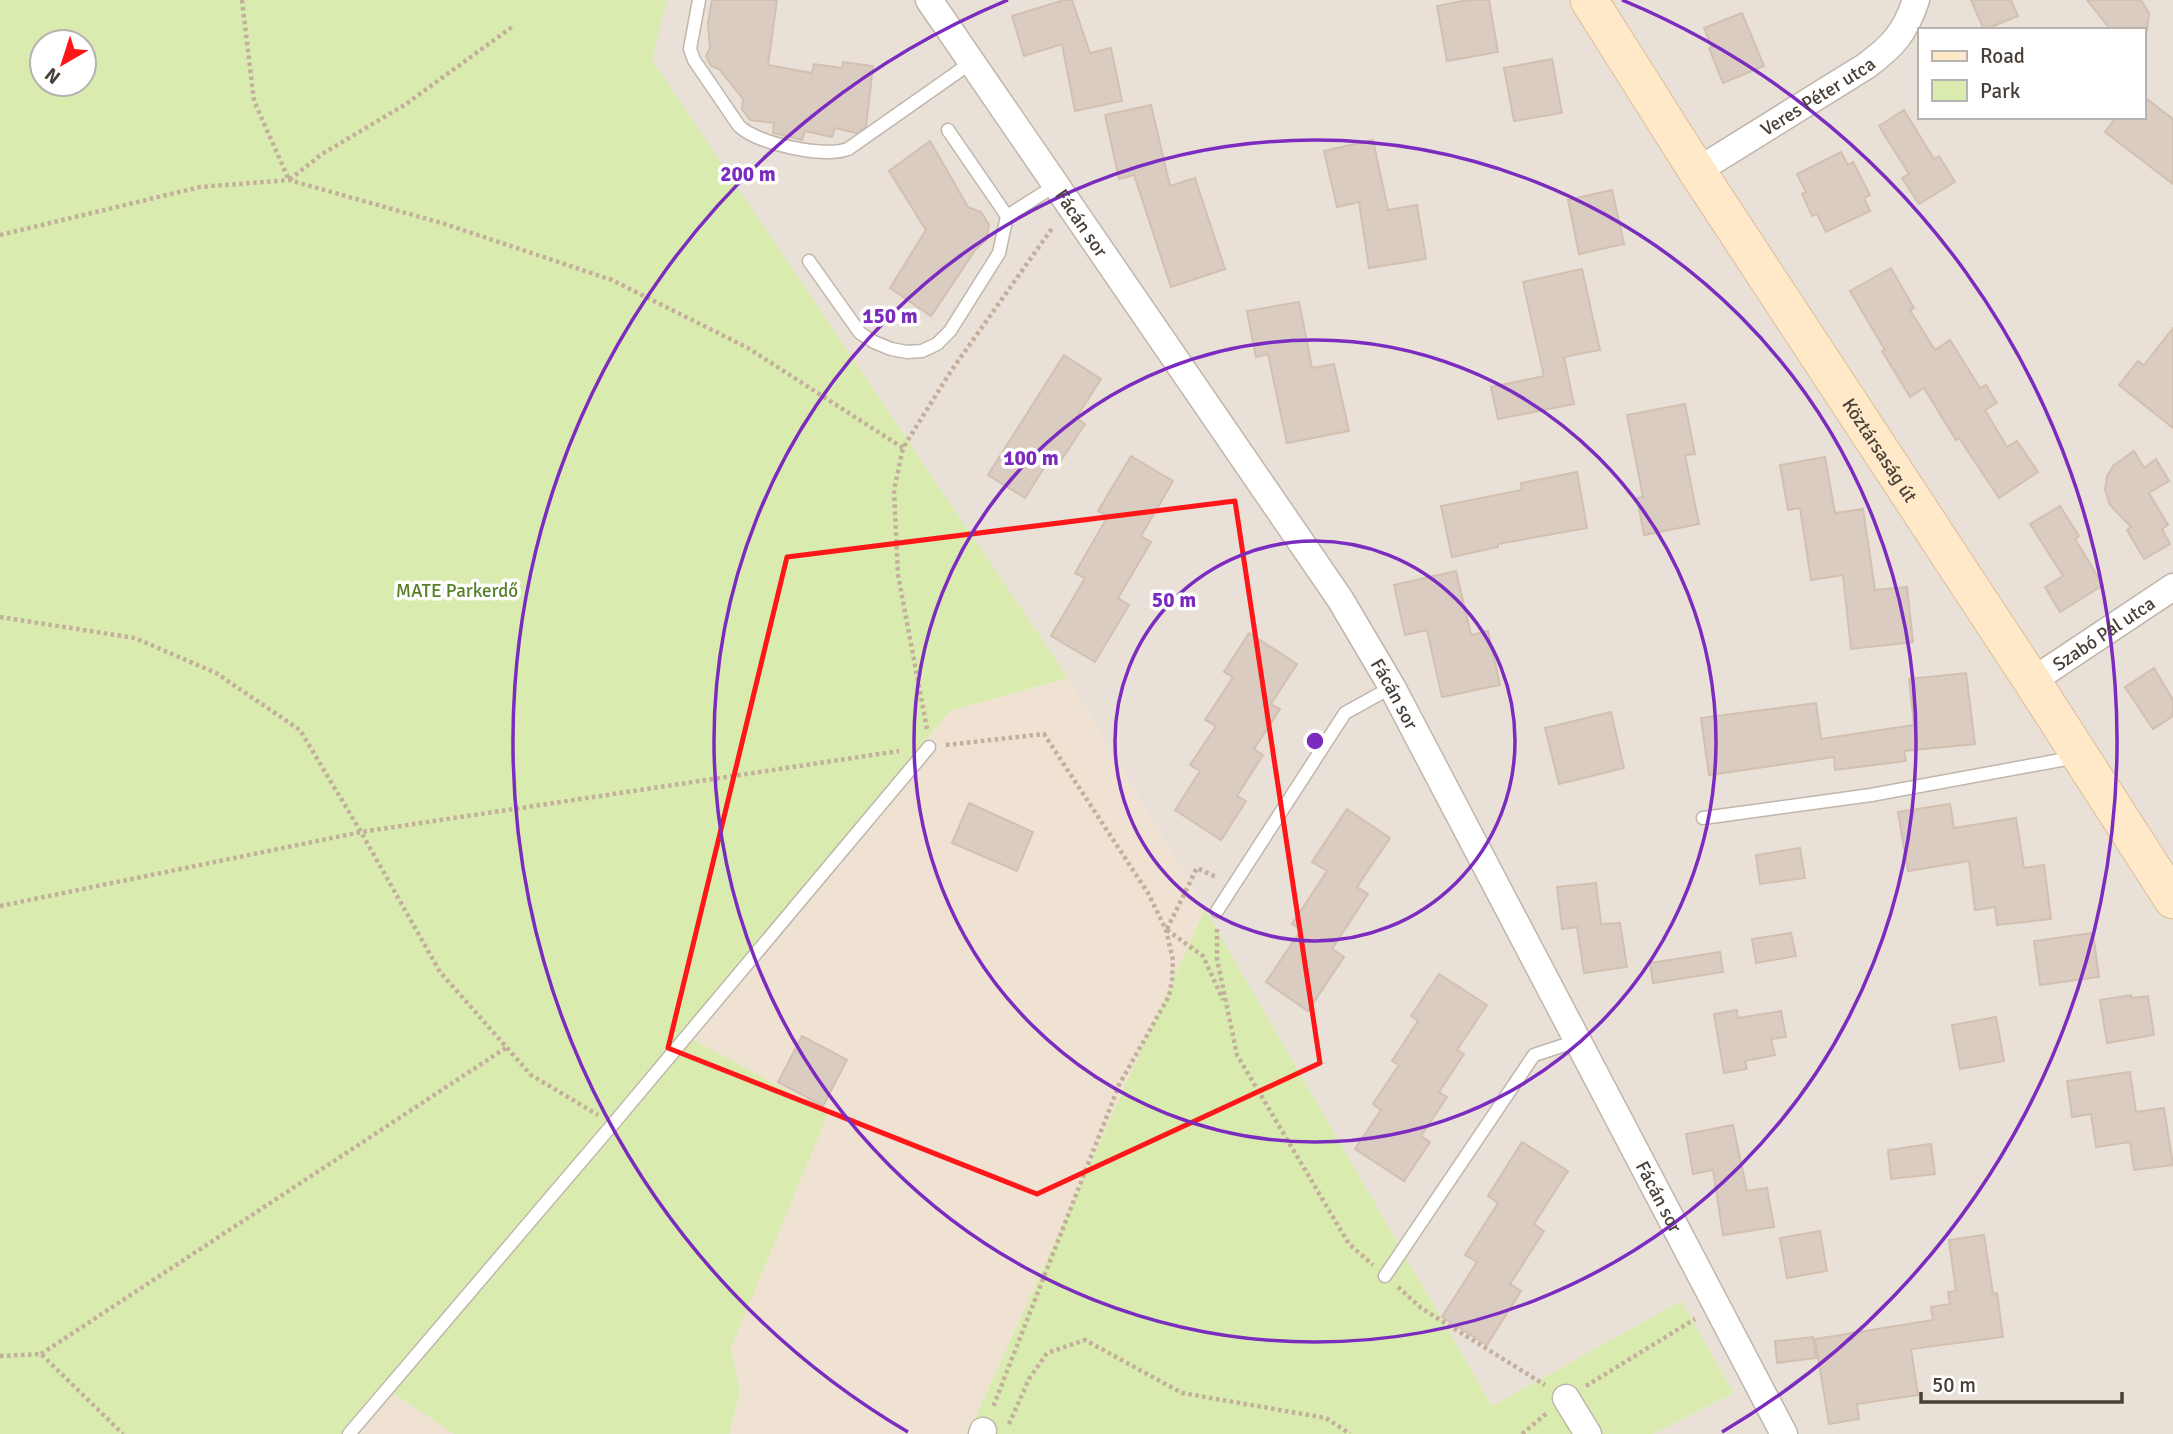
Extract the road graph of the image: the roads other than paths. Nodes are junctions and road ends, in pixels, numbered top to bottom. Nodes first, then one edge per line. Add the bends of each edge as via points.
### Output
1 (699, 0) edge
2 (929, 0) edge
3 (1589, 0) edge
4 (1916, 0) edge
5 (972, 62) junction
6 (948, 130) dead end
7 (1697, 171) junction
8 (1062, 195) junction
9 (1007, 216) junction
10 (809, 261) dead end
11 (2173, 587) edge
12 (2032, 681) junction
13 (1392, 687) junction
14 (929, 747) road end
15 (2081, 756) junction
16 (1703, 818) dead end
17 (2173, 900) edge
18 (1217, 911) road end
19 (1577, 1041) junction
20 (1385, 1276) road end
21 (1566, 1398) road end
22 (349, 1434) edge
23 (1588, 1434) edge
24 (1784, 1434) edge

1 - 5 lane via 690,49 694,60 739,126 762,141 826,152 848,149
2 - 5 street, Fácán sor
3 - 7 main road, Köztársaság út
4 - 7 street, Veres Péter utca via 1900,36 1887,50
5 - 8 street, Fácán sor
6 - 9 lane
7 - 12 main road, Köztársaság út
8 - 9 lane
8 - 13 street, Fácán sor via 1340,599
9 - 10 lane via 999,253 950,331 922,351 891,349 860,332
11 - 12 street, Szabó Pál utca
12 - 15 main road, Köztársaság út
13 - 18 lane via 1345,713
13 - 19 street, Fácán sor
14 - 22 lane
15 - 16 lane via 1883,793
15 - 17 main road, Köztársaság út
19 - 20 lane via 1534,1055
19 - 24 street, Fácán sor
21 - 23 street

